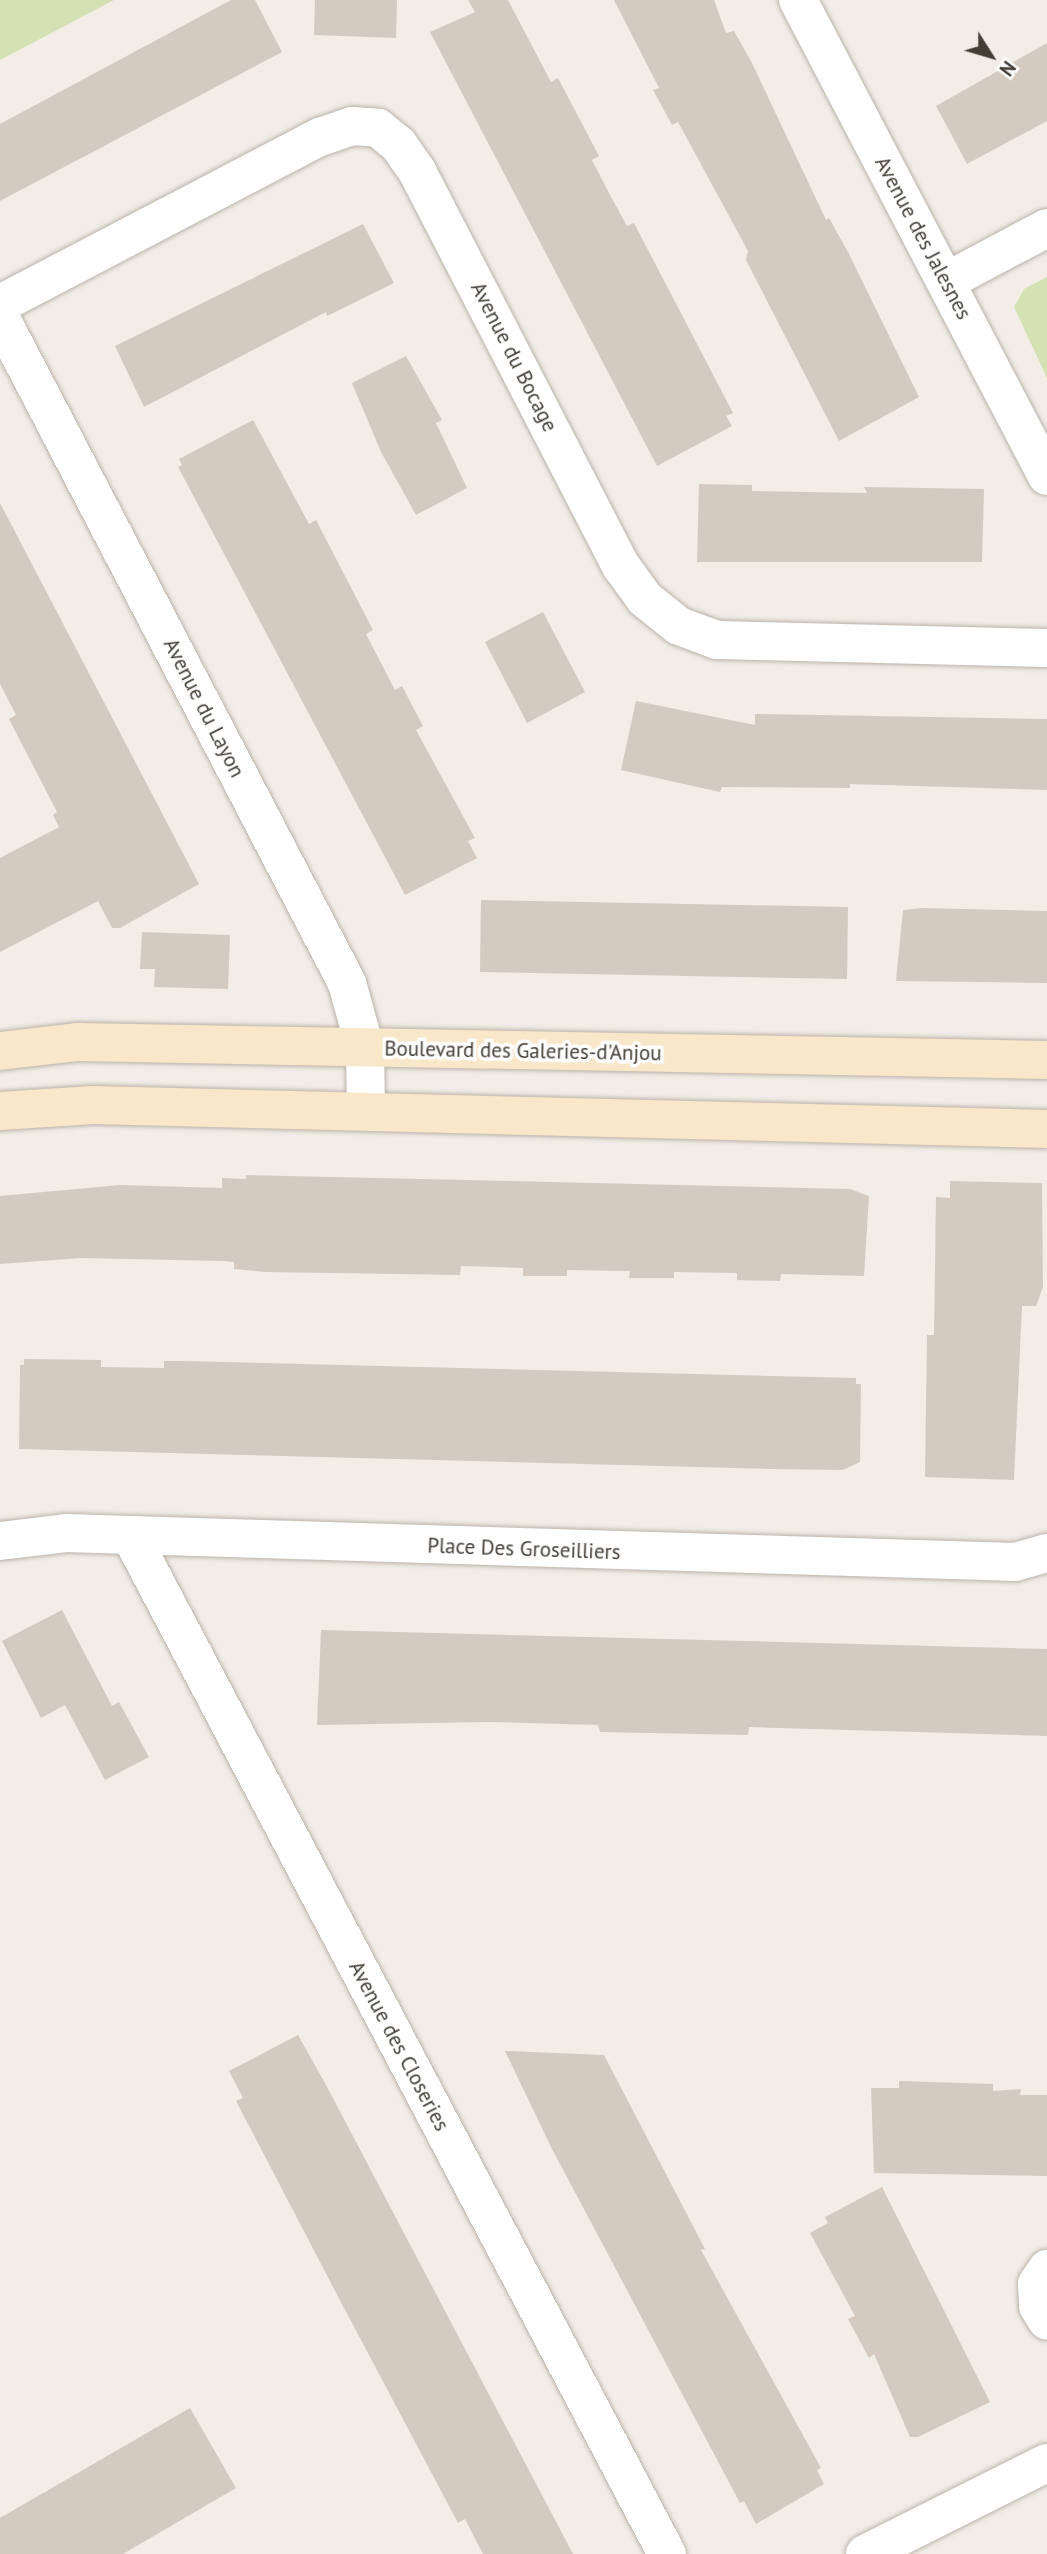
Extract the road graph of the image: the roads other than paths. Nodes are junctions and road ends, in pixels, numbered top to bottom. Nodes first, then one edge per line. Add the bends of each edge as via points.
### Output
1 (798, 0) edge
2 (1047, 229) edge
3 (947, 281) junction
4 (0, 304) edge
5 (0, 317) edge
6 (1047, 476) edge
7 (1047, 648) edge
8 (365, 1048) junction
9 (0, 1051) edge
10 (1047, 1060) edge
11 (0, 1111) edge
12 (366, 1111) junction
13 (1047, 1129) edge
14 (131, 1538) junction
15 (0, 1541) edge
16 (1047, 1553) edge
17 (1047, 2269) edge
18 (1047, 2321) edge
19 (1047, 2463) edge
20 (667, 2554) edge
21 (865, 2554) edge

1 - 3 street, Avenue des Jalesnes
2 - 3 street
3 - 6 street, Avenue des Jalesnes
4 - 7 street, Avenue du Bocage via 320,137 352,126 378,128 397,144 418,173 621,566 645,599 679,626 717,640
5 - 8 street, Avenue du Layon via 347,983
8 - 9 street, Boulevard des Galeries-d'Anjou via 78,1042
8 - 10 street, Boulevard des Galeries-d'Anjou
8 - 12 street, Avenue du Layon
11 - 12 street via 93,1105
12 - 13 street
14 - 15 street, Place Des Groseilliers via 66,1534
14 - 16 street, Place Des Groseilliers via 1015,1562
14 - 20 street, Avenue des Closeries
17 - 18 street via 1037,2284 1038,2306
19 - 21 street

